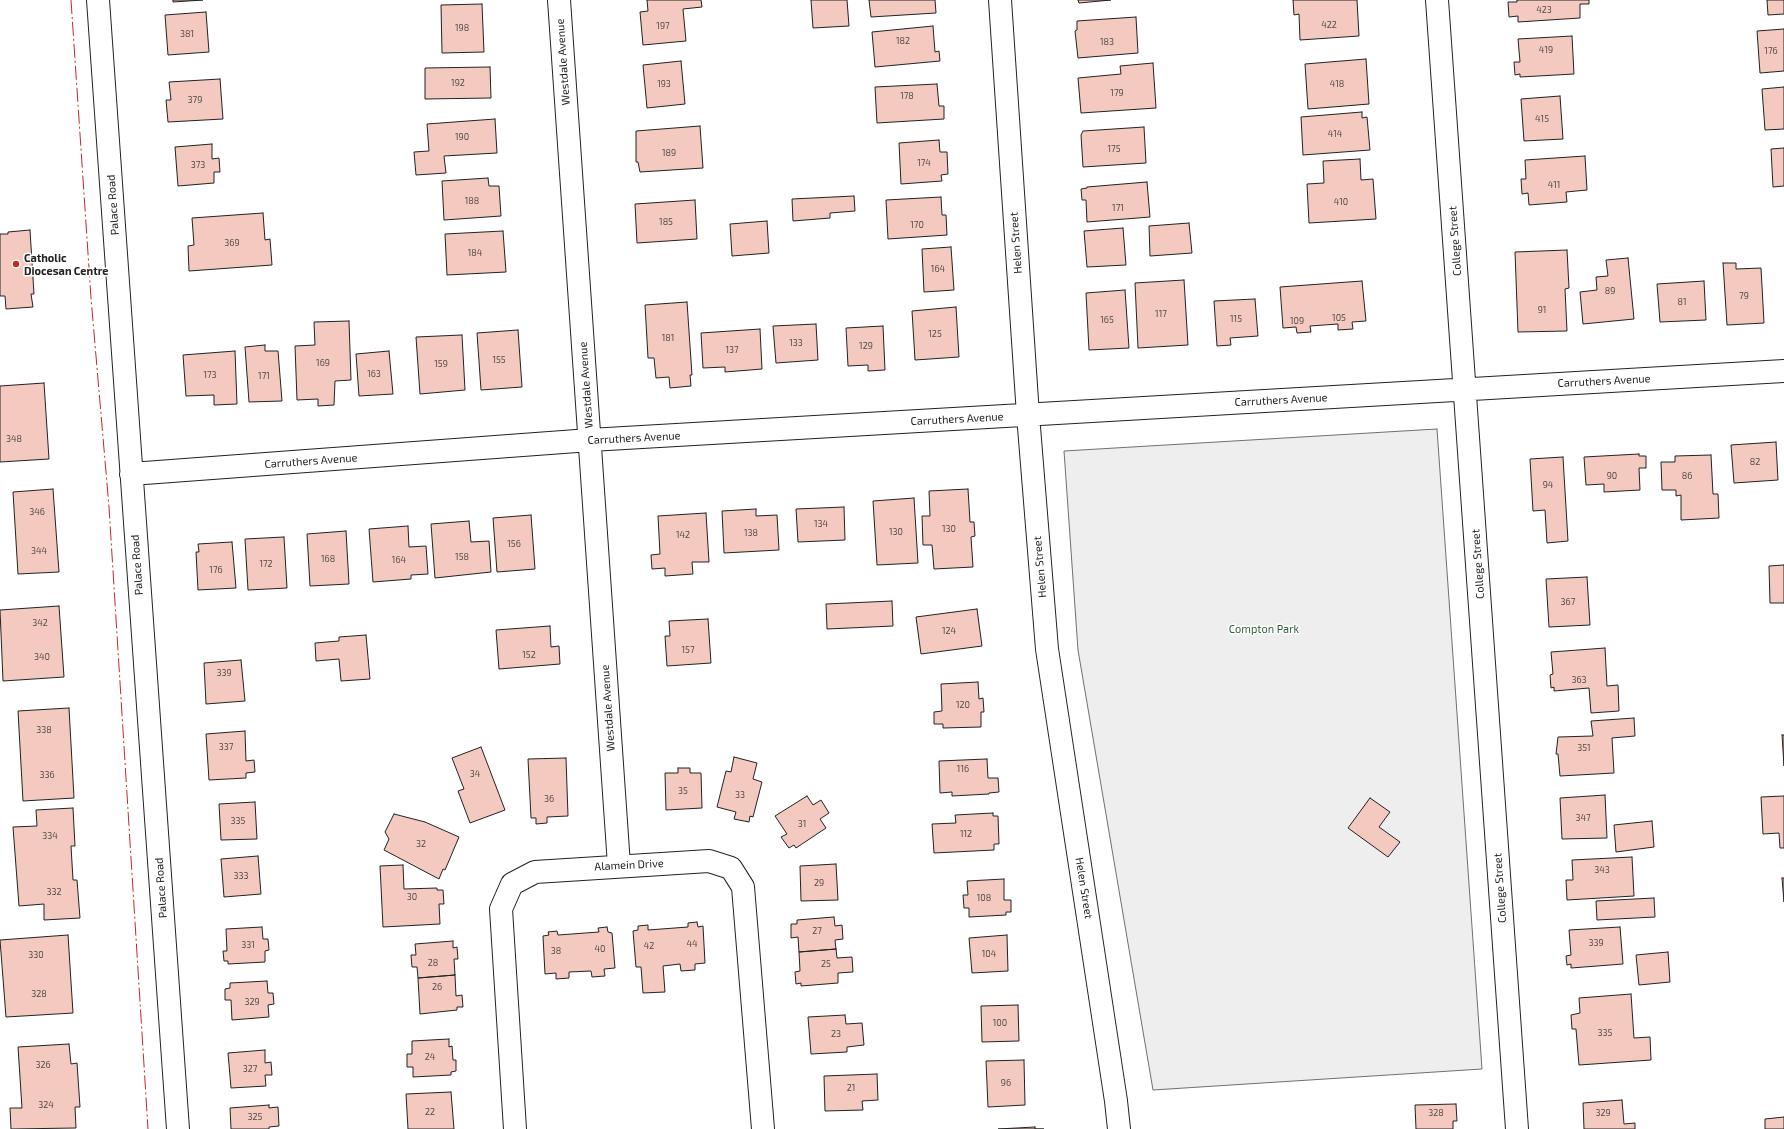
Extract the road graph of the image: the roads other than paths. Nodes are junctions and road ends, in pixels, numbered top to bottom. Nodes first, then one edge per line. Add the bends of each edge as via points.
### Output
1 (98, 0) edge
2 (559, 0) edge
3 (1000, 0) edge
4 (1437, 0) edge
5 (1784, 371) edge
6 (1465, 390) junction
7 (1028, 415) junction
8 (590, 440) junction
9 (131, 474) junction
10 (619, 865) junction
11 (178, 1129) edge
12 (515, 1129) edge
13 (763, 1129) edge
14 (1119, 1129) edge
15 (1517, 1129) edge

1 - 9 street, Palace Road
2 - 8 street, Westdale Avenue
3 - 7 street, Helen Street
4 - 6 street, College Street
5 - 6 street, Carruthers Avenue
6 - 7 street, Carruthers Avenue
6 - 15 street, College Street
7 - 8 street, Carruthers Avenue
7 - 14 street, Helen Street via 1047,649
8 - 9 street, Carruthers Avenue
8 - 10 street, Westdale Avenue
9 - 11 street, Palace Road
10 - 12 street, Alamein Drive via 535,872 512,884 501,909
10 - 13 street, Alamein Drive via 709,861 731,868 743,887

